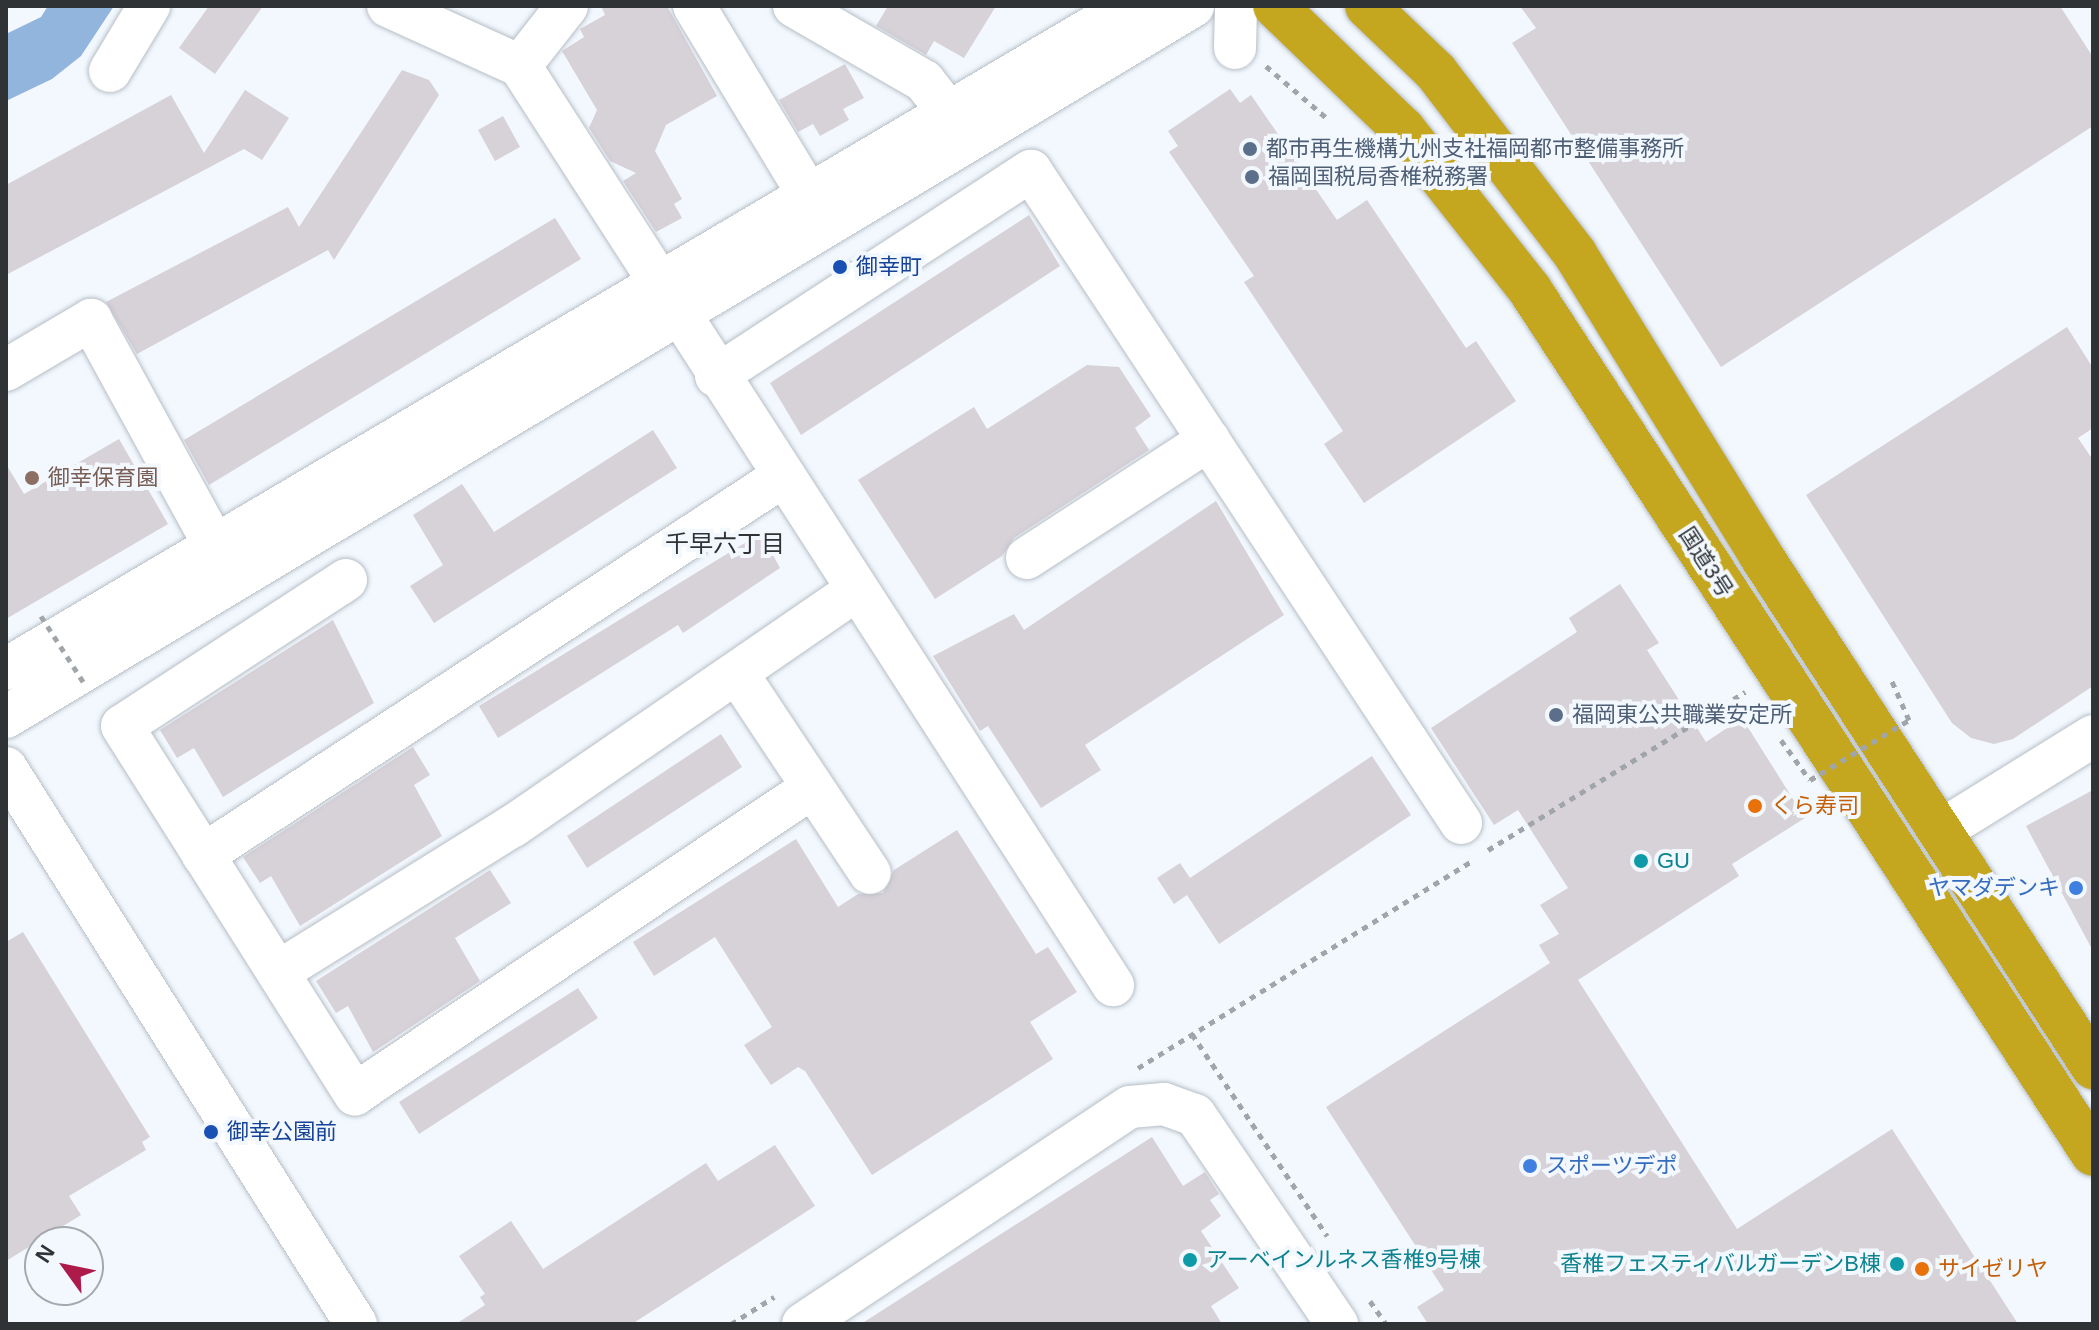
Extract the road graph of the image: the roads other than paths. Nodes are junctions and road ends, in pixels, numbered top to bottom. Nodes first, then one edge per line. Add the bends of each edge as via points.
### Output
1 (149, 6) edge
2 (388, 6) edge
3 (567, 6) edge
4 (694, 6) edge
5 (794, 6) edge
6 (1193, 6) edge
7 (1236, 6) edge
8 (1275, 6) edge
9 (1367, 6) edge
10 (1119, 9) edge
11 (1235, 48) road end
12 (520, 66) junction
13 (110, 71) dead end
14 (949, 113) junction
15 (809, 196) junction
16 (667, 299) junction
17 (709, 365) junction
18 (6, 370) edge
19 (1209, 440) junction
20 (782, 477) junction
21 (216, 548) junction
22 (1027, 558) dead end
23 (346, 580) dead end
24 (856, 590) junction
25 (6, 669) edge
26 (737, 673) junction
27 (6, 717) edge
28 (2093, 736) edge
29 (6, 768) edge
30 (813, 787) junction
31 (1461, 823) dead end
32 (1940, 831) junction
33 (203, 855) junction
34 (870, 873) dead end
35 (278, 972) junction
36 (1113, 985) dead end
37 (2093, 1067) edge
38 (2093, 1154) edge
39 (794, 1307) edge
40 (1337, 1314) edge
41 (356, 1324) edge

1 - 13 street
2 - 12 street
3 - 12 street
4 - 15 street
5 - 14 street via 924,81
6 - 16 street
7 - 11 street
8 - 38 highway, 国道3号 via 1403,129 1530,290
9 - 32 highway via 1436,72 1575,254
10 - 14 street
12 - 16 street
14 - 15 street
15 - 16 street
16 - 17 street
16 - 21 street
16 - 27 street
17 - 19 street via 1031,171
17 - 20 street
18 - 21 street via 91,320
19 - 22 street
19 - 31 street
20 - 24 street
20 - 33 street
21 - 25 street
23 - 33 street via 122,726
24 - 26 street
24 - 36 street
26 - 30 street
26 - 35 street via 513,826
28 - 32 street
29 - 41 street
30 - 34 street
30 - 35 street via 355,1094
32 - 37 highway
33 - 35 street
39 - 40 street via 1130,1107 1164,1104 1195,1115

